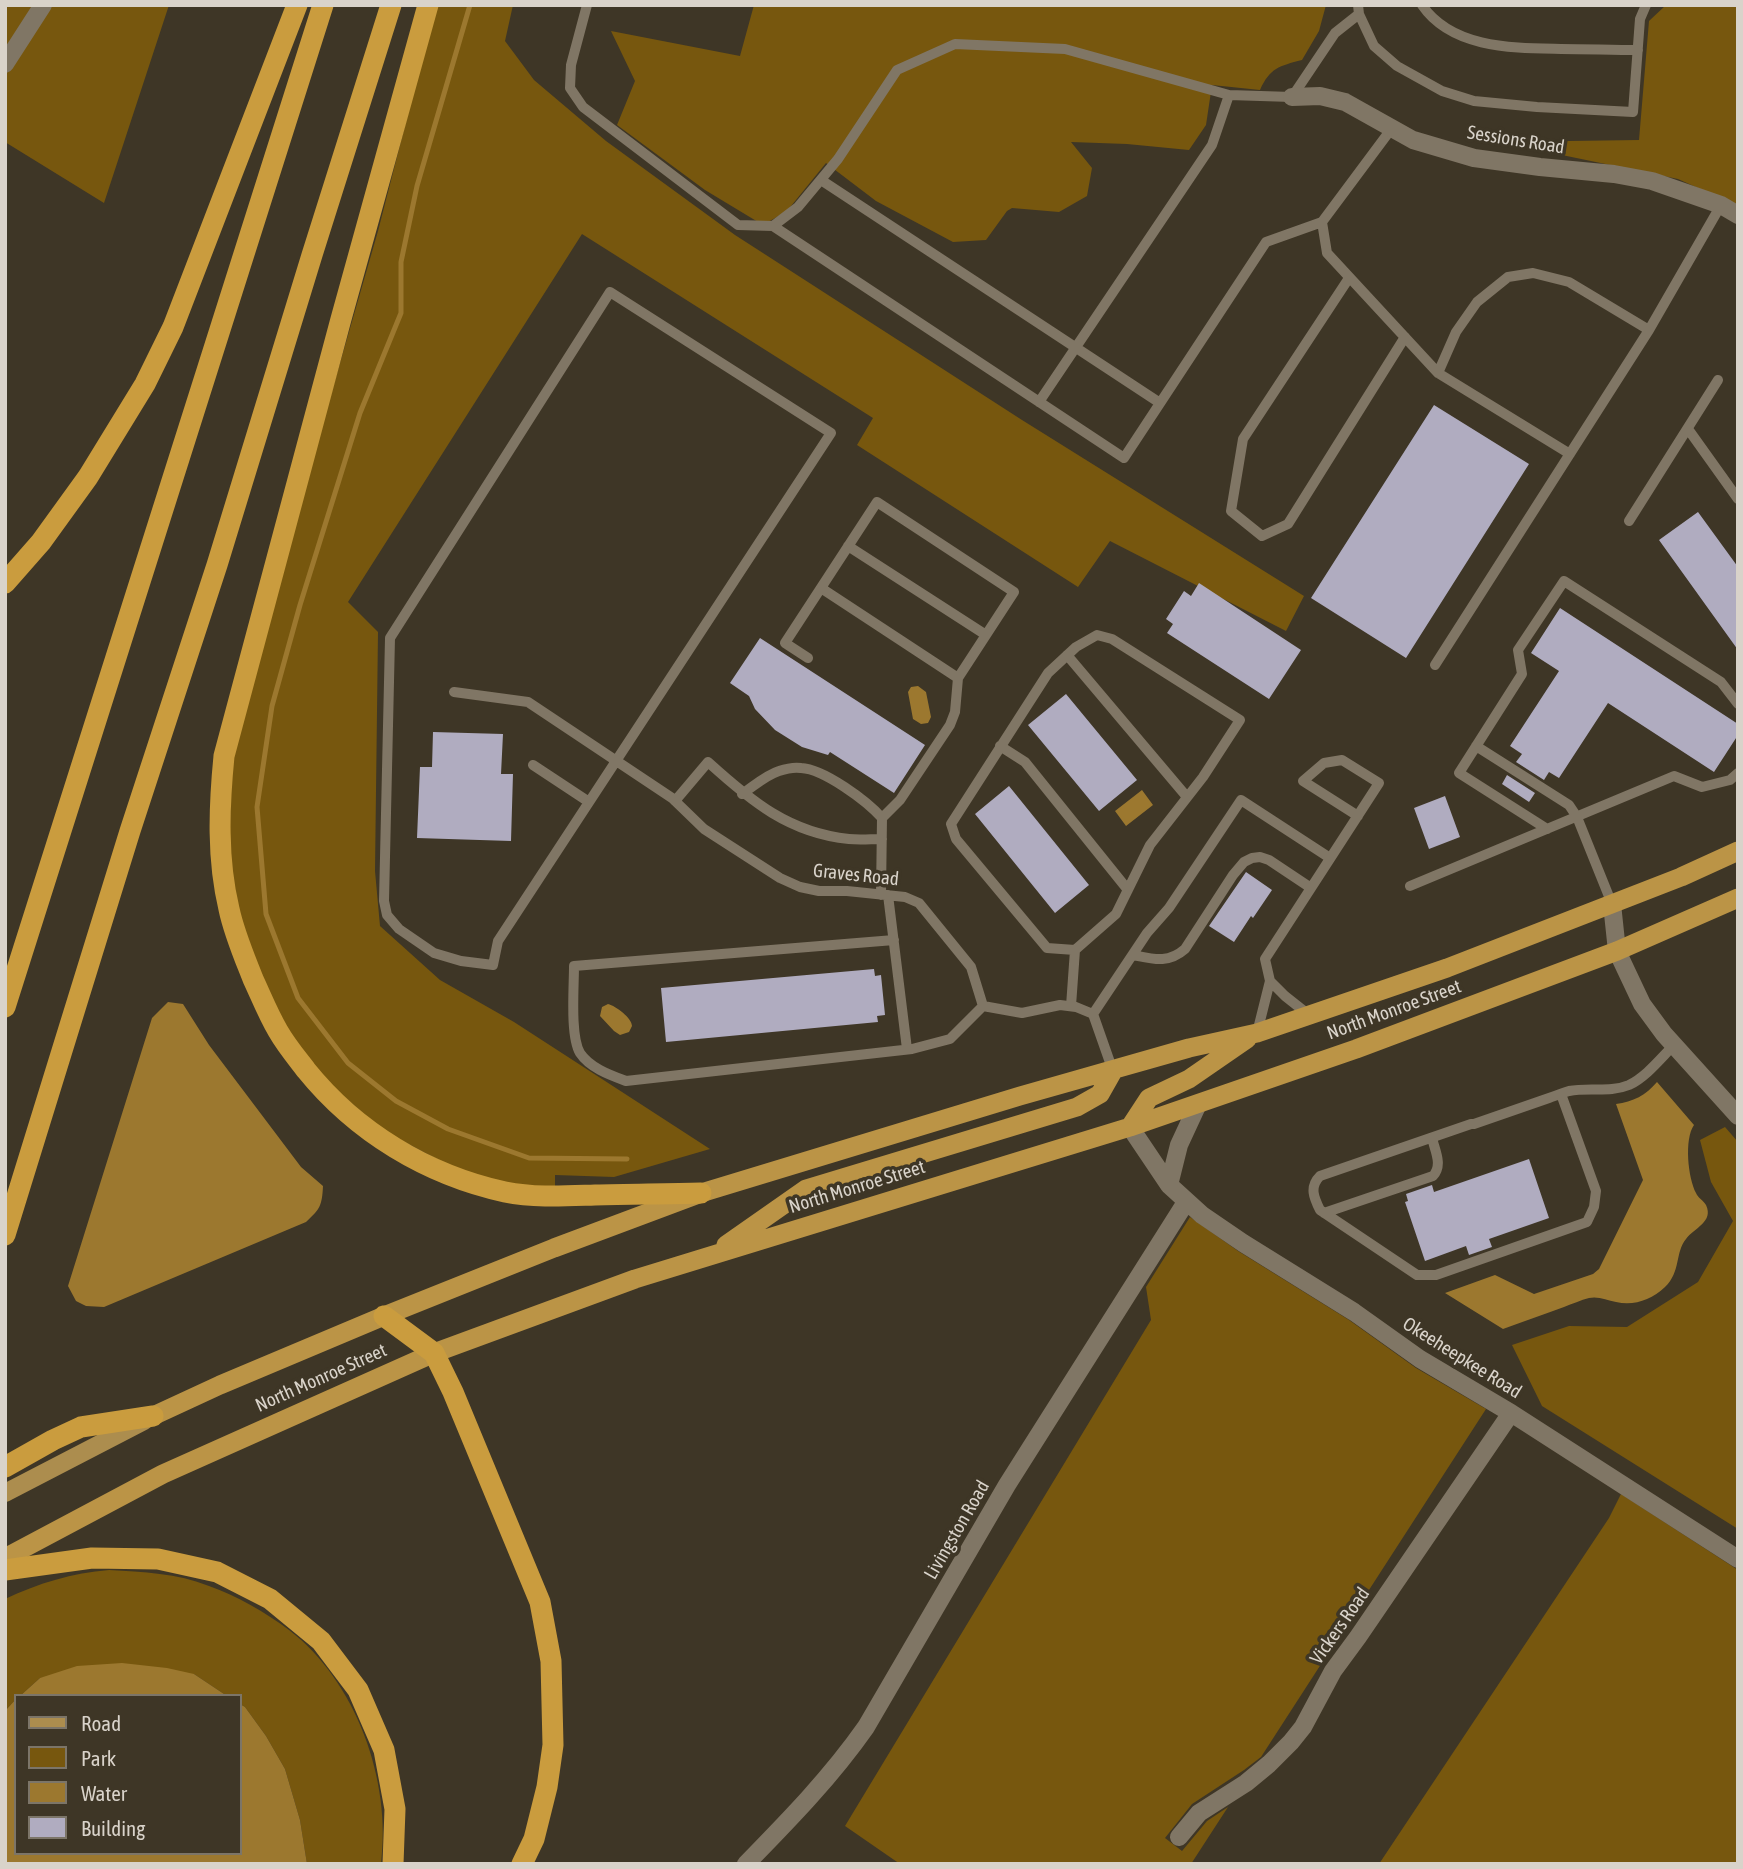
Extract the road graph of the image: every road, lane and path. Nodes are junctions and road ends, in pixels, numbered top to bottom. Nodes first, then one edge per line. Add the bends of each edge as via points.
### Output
1 (43, 5) edge
2 (297, 5) edge
3 (323, 5) edge
4 (391, 5) edge
5 (428, 5) edge
6 (587, 5) edge
7 (1422, 5) edge
8 (1646, 5) edge
9 (1358, 9) edge
10 (1638, 50) junction
11 (5, 64) edge
12 (1229, 95) junction
13 (1292, 97) junction
14 (1392, 128) junction
15 (821, 180) junction
16 (1721, 205) junction
17 (1738, 215) edge
18 (1322, 222) junction
19 (773, 226) junction
20 (1349, 278) junction
21 (1649, 330) junction
22 (1405, 337) junction
23 (1076, 347) junction
24 (1438, 373) junction
25 (1718, 380) dead end
26 (1039, 402) junction
27 (1160, 403) junction
28 (1688, 429) junction
29 (1570, 454) junction
30 (1738, 499) edge
31 (1629, 521) dead end
32 (848, 546) junction
33 (5, 583) edge
34 (821, 589) junction
35 (986, 635) junction
36 (1067, 655) junction
37 (807, 658) dead end
38 (1436, 665) dead end
39 (958, 678) junction
40 (454, 692) dead end
41 (1738, 704) edge
42 (1000, 746) junction
43 (1476, 746) junction
44 (617, 760) junction
45 (533, 765) dead end
46 (1738, 773) edge
47 (743, 794) junction
48 (1187, 797) junction
49 (675, 801) junction
50 (589, 802) junction
51 (1358, 816) junction
52 (1577, 817) junction
53 (882, 818) junction
54 (1547, 829) junction
55 (882, 839) junction
56 (1738, 851) edge
57 (1330, 858) junction
58 (1410, 886) dead end
59 (1311, 888) junction
60 (1128, 890) junction
61 (885, 895) junction
62 (1738, 898) edge
63 (1612, 904) junction
64 (894, 940) junction
65 (1075, 950) junction
66 (1618, 951) junction
67 (1132, 955) junction
68 (1270, 981) junction
69 (983, 1006) junction
70 (1071, 1006) junction
71 (5, 1007) edge
72 (1093, 1014) junction
73 (1309, 1015) junction
74 (1257, 1033) junction
75 (1674, 1045) junction
76 (907, 1049) junction
77 (1112, 1071) junction
78 (1561, 1094) junction
79 (1198, 1104) junction
80 (1738, 1116) edge
81 (1130, 1128) junction
82 (1432, 1138) junction
83 (1169, 1185) junction
84 (701, 1193) junction
85 (1186, 1202) junction
86 (1324, 1213) junction
87 (5, 1235) edge
88 (711, 1255) junction
89 (384, 1316) junction
90 (434, 1353) junction
91 (1511, 1413) junction
92 (153, 1416) junction
93 (7, 1466) edge
94 (5, 1493) edge
95 (5, 1558) edge
96 (1738, 1559) edge
97 (5, 1570) edge
98 (1179, 1837) dead end
99 (393, 1864) edge
100 (522, 1864) edge
101 (746, 1864) edge

1 - 11 street
2 - 33 highway via 173,327 145,384 88,477
3 - 71 highway
4 - 87 highway
5 - 84 highway via 224,756 219,804 228,908 241,950 279,1034 332,1099 389,1145 461,1179 505,1192 537,1196
6 - 19 lane via 570,65 570,89 583,107 738,225
7 - 10 lane via 1449,30 1505,48
8 - 10 lane
9 - 10 lane via 1374,46 1397,66 1442,91 1475,101 1633,111
9 - 13 lane via 1335,33
12 - 13 lane
12 - 15 lane via 1065,49 955,44 897,70
12 - 23 lane via 1212,145
13 - 14 street, Sessions Road via 1321,96 1345,102
14 - 16 street, Sessions Road via 1413,140 1474,158 1652,181
14 - 18 lane
15 - 19 lane via 798,207
15 - 23 lane
16 - 17 street, Sessions Road
16 - 21 lane
18 - 20 lane via 1327,253
18 - 27 lane via 1266,242
19 - 26 lane
20 - 22 lane
20 - 22 lane via 1243,439 1231,511 1262,536 1288,524
21 - 24 lane via 1569,282 1533,273 1508,277 1477,302 1456,332
21 - 29 lane
22 - 24 lane
23 - 26 lane
23 - 27 lane
24 - 29 lane
25 - 28 lane
26 - 27 lane via 1124,458
28 - 30 lane
28 - 31 lane
29 - 38 lane
32 - 34 lane
32 - 35 lane
32 - 35 lane via 877,502 1014,592
34 - 37 lane via 785,643
34 - 39 lane
35 - 39 lane
36 - 42 lane via 1048,673
36 - 48 lane
36 - 48 lane via 1097,635 1112,639 1240,720
39 - 53 lane via 950,725 900,800
40 - 44 lane, Graves Road via 528,702
41 - 43 lane via 1721,682 1564,581 1518,650 1522,674
42 - 60 lane via 1025,762
42 - 65 lane via 951,824 956,839 1047,948
43 - 52 lane via 1569,805
43 - 54 lane via 1459,773
44 - 49 lane, Graves Road
44 - 50 lane
44 - 50 lane via 831,433 610,292 390,638 387,915 434,953 493,965 498,941
45 - 50 lane
46 - 52 lane via 1730,780 1702,787 1674,776
47 - 49 lane via 708,762
47 - 53 lane via 780,770 801,768 822,774
47 - 55 lane via 789,824 850,839
48 - 60 lane via 1150,845
49 - 61 lane, Graves Road via 704,830 800,887
51 - 51 lane via 1336,802 1303,781 1324,763 1342,760 1379,783
51 - 57 lane
52 - 54 lane
52 - 63 lane
53 - 55 lane
54 - 58 lane
55 - 61 lane
56 - 63 highway, North Monroe Street
57 - 59 lane
57 - 67 lane via 1241,800
59 - 67 lane via 1269,860 1252,858 1238,867 1177,956 1154,959
59 - 68 lane via 1265,959
60 - 65 lane via 1116,914
61 - 64 lane
61 - 69 lane, Graves Road via 919,903 971,967
62 - 66 highway, North Monroe Street
63 - 66 street
63 - 73 highway, North Monroe Street
64 - 76 lane
64 - 76 lane via 574,966 575,1039 591,1064 626,1081
65 - 70 lane
66 - 75 street via 1642,1004
66 - 79 highway, North Monroe Street via 1417,1028
67 - 72 lane
68 - 73 lane
68 - 74 lane
69 - 70 lane via 1022,1013 1060,1004
69 - 76 lane via 950,1039
70 - 72 lane
72 - 77 lane
73 - 74 highway, North Monroe Street
74 - 77 highway, North Monroe Street
74 - 81 highway via 1189,1079 1149,1098
75 - 78 lane via 1626,1086
75 - 80 street
77 - 84 highway, North Monroe Street
77 - 88 highway via 1100,1094 1077,1107 806,1189
78 - 82 lane
78 - 86 lane via 1596,1191 1587,1222 1436,1275 1417,1275
79 - 81 highway, North Monroe Street
79 - 83 street via 1179,1145
81 - 83 street, Okeeheepkee Road
81 - 88 highway, North Monroe Street
82 - 86 lane via 1439,1165 1433,1176
82 - 86 lane via 1320,1176 1313,1191
83 - 85 street, Okeeheepkee Road
84 - 89 highway, North Monroe Street
85 - 91 street, Okeeheepkee Road via 1420,1359
85 - 101 street, Livingston Road via 1007,1485 866,1727 803,1806
88 - 90 highway, North Monroe Street
89 - 90 highway
89 - 92 highway, North Monroe Street
90 - 95 highway, North Monroe Street via 163,1474
90 - 100 highway via 540,1602 551,1661 553,1745 547,1787 534,1839
91 - 96 street, Okeeheepkee Road
91 - 98 street, Vickers Road via 1333,1671 1303,1727 1269,1764 1199,1813
92 - 93 highway via 81,1427
92 - 94 main road, North Monroe Street
97 - 99 highway via 92,1558 158,1559 217,1572 270,1599 321,1641 358,1690 384,1750 395,1810

